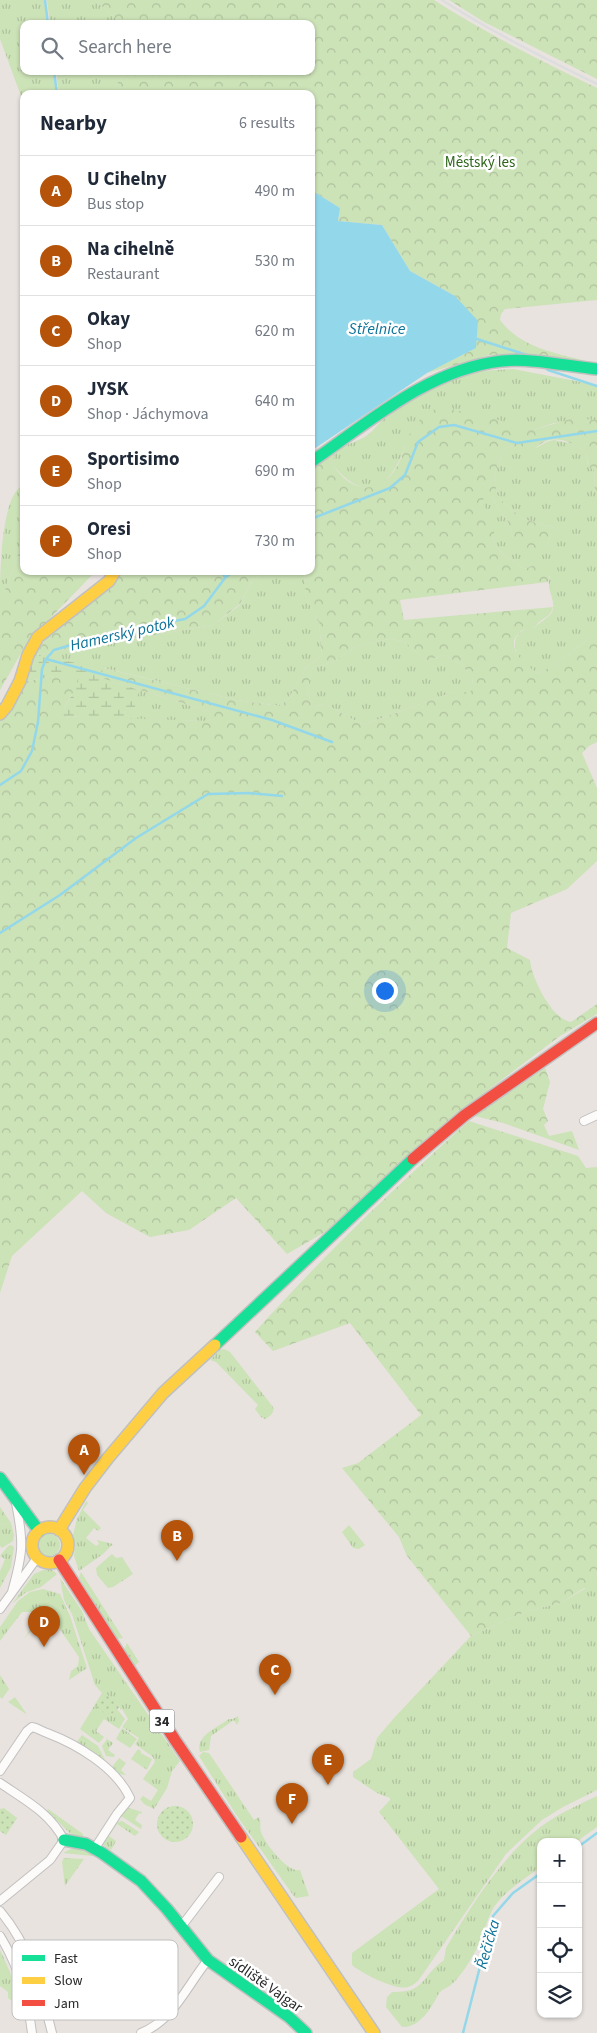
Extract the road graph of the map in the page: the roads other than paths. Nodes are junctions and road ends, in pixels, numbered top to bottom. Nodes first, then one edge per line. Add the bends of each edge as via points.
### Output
1 (597, 370) edge
2 (315, 459) edge
3 (112, 575) edge
4 (0, 714) edge
5 (597, 1023) edge
6 (597, 1115) edge
7 (584, 1121) dead end
8 (0, 1478) edge
9 (15, 1499) junction
10 (59, 1530) junction
11 (39, 1531) junction
12 (37, 1558) junction
13 (59, 1560) junction
14 (12, 1592) junction
15 (0, 1609) edge
16 (0, 1771) edge
17 (0, 1783) edge
18 (64, 1840) junction
19 (95, 1848) junction
20 (219, 1877) dead end
21 (0, 1901) edge
22 (0, 1911) edge
23 (181, 1927) junction
24 (0, 1936) edge
25 (21, 1940) edge
26 (12, 1960) edge
27 (208, 1960) junction
28 (178, 2002) edge
29 (30, 2020) edge
30 (48, 2020) edge
31 (163, 2020) edge
32 (32, 2033) edge
33 (52, 2033) edge
34 (141, 2033) edge
35 (306, 2033) edge
36 (374, 2033) edge

1 - 2 street via 528,361 500,361 450,373 407,396
3 - 4 street via 38,637 20,681
5 - 10 street via 465,1115 426,1148 163,1393 85,1488
6 - 7 street
8 - 9 street
9 - 11 street
9 - 14 street via 23,1540
10 - 11 street
10 - 13 street via 67,1543 66,1553
11 - 12 street via 32,1544
12 - 13 street via 48,1563
12 - 14 street
13 - 36 street, 34 via 175,1740
14 - 15 street
16 - 19 street via 32,1728 78,1747 103,1765 130,1798
17 - 18 street via 44,1814
18 - 19 street, sídliště Vajgar
18 - 21 street via 50,1860
19 - 23 street, sídliště Vajgar via 141,1881
20 - 23 street
22 - 25 street
23 - 27 street, sídliště Vajgar
24 - 26 street
27 - 28 street, sídliště Vajgar
27 - 35 street, sídliště Vajgar
29 - 32 street
30 - 33 street
31 - 34 street, sídliště Vajgar

